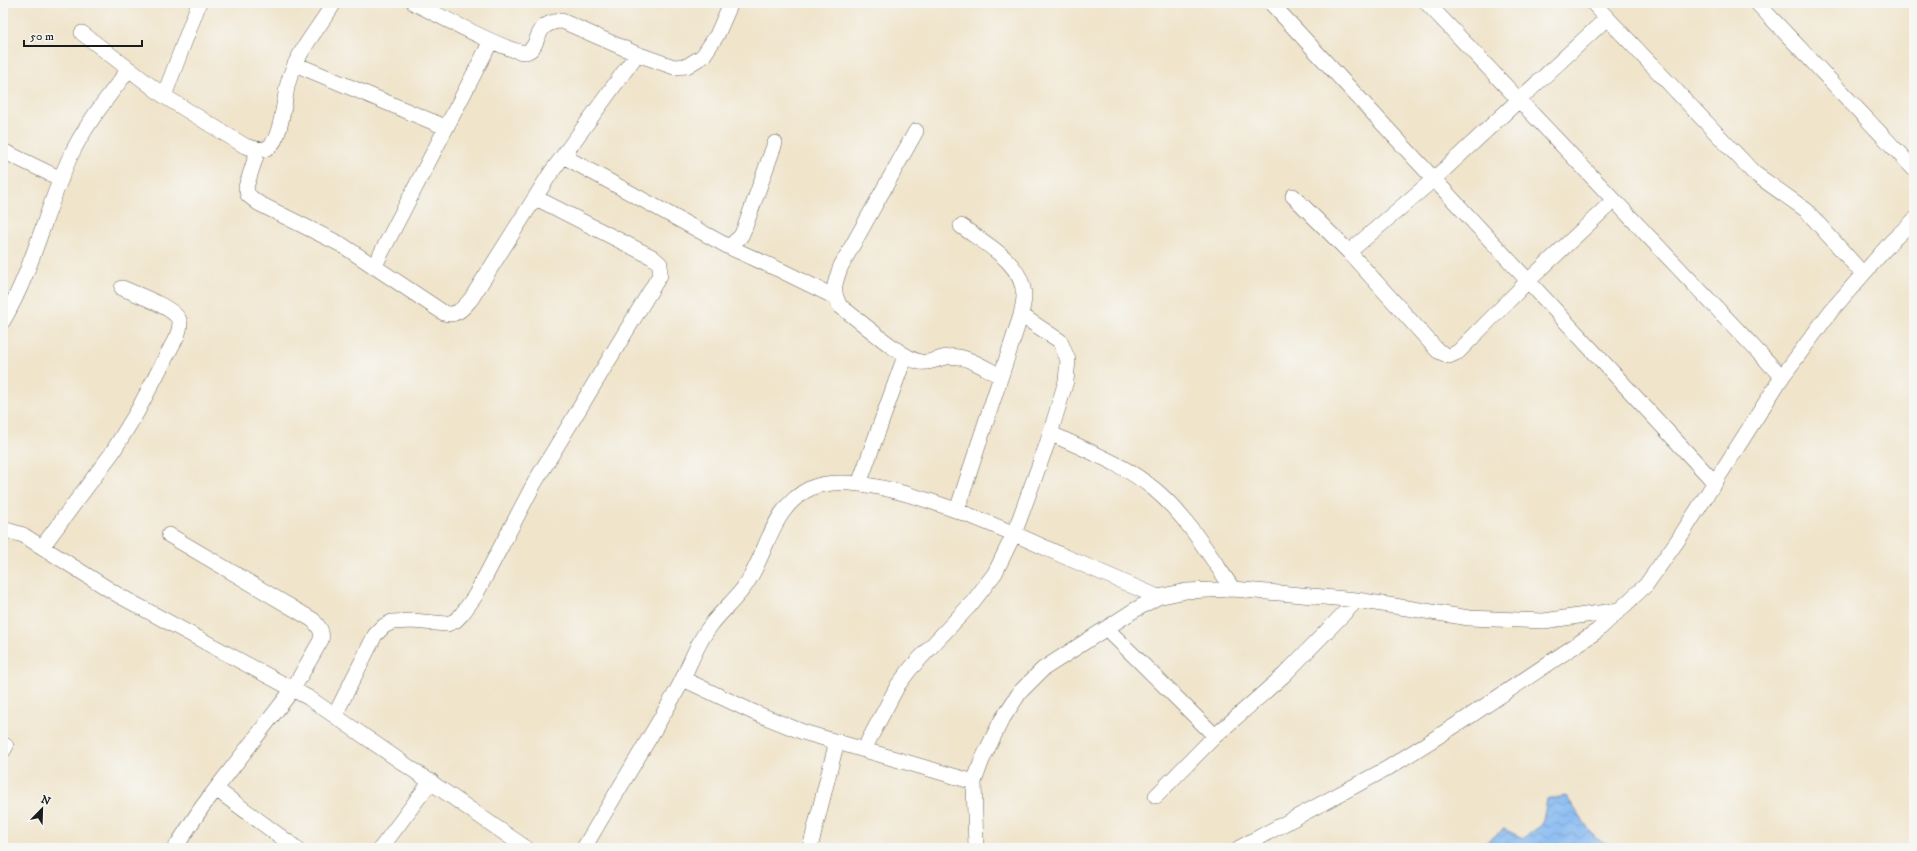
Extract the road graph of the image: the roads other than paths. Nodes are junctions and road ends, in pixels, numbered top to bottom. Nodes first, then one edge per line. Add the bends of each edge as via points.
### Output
1 (199, 3) edge
2 (334, 3) edge
3 (414, 3) edge
4 (731, 3) edge
5 (1271, 3) edge
6 (1427, 3) edge
7 (1593, 3) edge
8 (1757, 3) edge
9 (1607, 18) junction
10 (82, 33) dead end
11 (491, 41) junction
12 (637, 54) junction
13 (295, 64) junction
14 (129, 69) junction
15 (164, 96) junction
16 (1519, 100) junction
17 (445, 127) junction
18 (916, 131) dead end
19 (775, 143) dead end
20 (258, 150) junction
21 (3, 151) edge
22 (563, 156) junction
23 (1914, 169) edge
24 (61, 179) junction
25 (1434, 179) junction
26 (1293, 196) dead end
27 (536, 198) junction
28 (1614, 200) junction
29 (1914, 220) edge
30 (961, 226) dead end
31 (729, 247) junction
32 (1349, 252) junction
33 (374, 267) junction
34 (1862, 273) junction
35 (1527, 282) junction
36 (122, 288) dead end
37 (835, 297) junction
38 (1021, 315) junction
39 (3, 320) edge
40 (905, 356) junction
41 (1000, 376) junction
42 (1782, 378) junction
43 (1050, 433) junction
44 (1715, 483) junction
45 (859, 484) junction
46 (957, 510) junction
47 (3, 529) edge
48 (1014, 534) junction
49 (169, 535) dead end
50 (42, 547) junction
51 (1233, 589) junction
52 (1158, 597) junction
53 (1357, 600) junction
54 (1620, 610) junction
55 (1107, 629) junction
56 (682, 679) junction
57 (292, 689) junction
58 (335, 715) junction
59 (1215, 736) junction
60 (837, 741) junction
61 (864, 749) junction
62 (431, 781) junction
63 (974, 782) junction
64 (216, 789) junction
65 (1156, 796) dead end
66 (175, 848) edge
67 (296, 848) edge
68 (381, 848) edge
69 (526, 848) edge
70 (584, 848) edge
71 (810, 848) edge
72 (976, 848) edge
73 (1239, 848) edge

1 - 15 street
2 - 13 street
3 - 11 street
4 - 12 street via 717,34 702,56 687,66 674,67
5 - 25 street
6 - 16 street
7 - 9 street
8 - 23 street
9 - 16 street
9 - 34 street via 1754,173 1806,210
10 - 14 street
11 - 12 street via 518,52 526,52 532,48 545,25 552,21 562,21
11 - 17 street
12 - 22 street
13 - 17 street
13 - 20 street via 276,135 269,147
14 - 15 street
14 - 24 street via 85,128
15 - 20 street via 245,146
16 - 25 street
16 - 28 street
17 - 33 street
18 - 37 street via 841,266 834,285
19 - 31 street via 745,227 741,236
20 - 33 street via 246,187 248,195 258,203 342,245
21 - 24 street
22 - 27 street
22 - 31 street
24 - 39 street via 18,295
25 - 32 street
25 - 35 street
26 - 32 street
27 - 33 street via 471,299 456,314 444,313
27 - 58 street via 652,257 660,264 660,275 535,482 475,596 462,614 447,624 412,621 392,622 384,626 375,635
28 - 35 street
28 - 42 street
29 - 34 street
30 - 38 street via 1007,259 1015,270 1024,297
31 - 37 street
32 - 35 street via 1438,351 1449,356 1458,352
34 - 42 street
35 - 44 street
36 - 50 street via 173,312 179,319 180,327 138,412 112,453
37 - 40 street via 840,306
38 - 41 street
38 - 43 street via 1060,341 1068,360 1066,381
40 - 41 street via 929,362 955,357 971,361
40 - 45 street
41 - 46 street
42 - 44 street
43 - 48 street
43 - 51 street via 1121,467 1154,489 1185,521
44 - 54 street via 1646,585
45 - 46 street via 936,502
45 - 56 street via 830,484 811,488 792,501 775,524 749,580 735,600 711,624
46 - 48 street
47 - 50 street via 23,535
48 - 52 street
48 - 61 street via 995,573 972,603 898,685
49 - 57 street via 313,620 319,626 321,640
50 - 57 street via 118,595
51 - 52 street via 1186,591
51 - 53 street
52 - 55 street
53 - 54 street via 1476,618 1544,621
53 - 59 street via 1284,675
54 - 73 street via 1597,631 1388,768
55 - 59 street
55 - 63 street via 1043,670 1020,692 1001,721
56 - 60 street via 753,712 803,732
56 - 70 street
57 - 58 street
57 - 64 street
58 - 62 street
59 - 65 street
60 - 61 street
60 - 71 street
61 - 63 street
62 - 68 street
62 - 69 street
63 - 72 street
64 - 66 street
64 - 67 street

